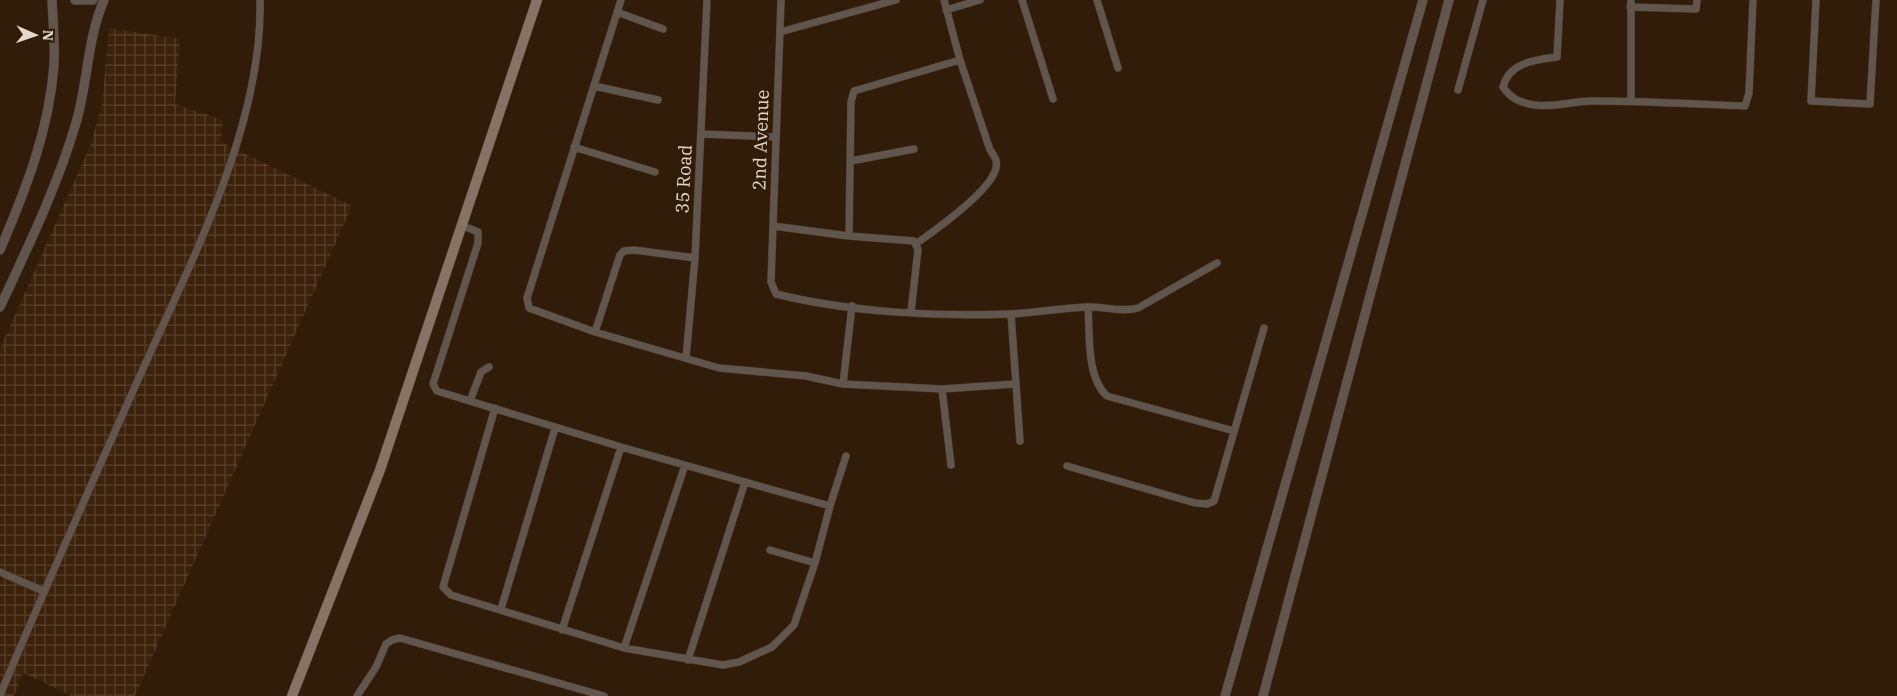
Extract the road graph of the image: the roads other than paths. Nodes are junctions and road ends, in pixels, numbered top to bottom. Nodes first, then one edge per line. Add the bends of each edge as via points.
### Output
1 (52, 0) edge
2 (75, 0) edge
3 (94, 0) edge
4 (104, 0) edge
5 (260, 0) edge
6 (537, 0) edge
7 (621, 0) edge
8 (707, 0) edge
9 (781, 0) edge
10 (896, 0) edge
11 (944, 0) edge
12 (980, 0) edge
13 (1022, 0) edge
14 (1097, 0) edge
15 (1423, 0) edge
16 (1449, 0) edge
17 (1483, 0) edge
18 (1560, 0) edge
19 (1697, 0) edge
20 (1753, 0) edge
21 (1816, 0) edge
22 (1876, 0) edge
23 (1630, 4) edge
24 (946, 10) junction
25 (618, 12) junction
26 (663, 29) dead end
27 (780, 32) junction
28 (960, 60) junction
29 (1118, 68) dead end
30 (594, 86) junction
31 (1458, 90) dead end
32 (1053, 99) dead end
33 (658, 100) dead end
34 (1631, 101) junction
35 (701, 134) junction
36 (776, 137) junction
37 (574, 148) junction
38 (914, 148) dead end
39 (851, 161) junction
40 (655, 172) dead end
41 (461, 225) junction
42 (773, 226) junction
43 (849, 236) junction
44 (917, 243) junction
45 (0, 250) edge
46 (695, 258) junction
47 (1217, 263) dead end
48 (852, 306) junction
49 (1088, 306) junction
50 (0, 307) edge
51 (911, 312) junction
52 (1011, 314) junction
53 (1264, 328) dead end
54 (595, 332) junction
55 (686, 358) junction
56 (489, 367) dead end
57 (843, 384) junction
58 (1015, 384) junction
59 (942, 389) junction
60 (470, 401) junction
61 (495, 408) junction
62 (555, 428) junction
63 (1234, 431) junction
64 (1020, 441) dead end
65 (621, 447) junction
66 (846, 456) dead end
67 (685, 465) junction
68 (951, 465) dead end
69 (1067, 466) dead end
70 (745, 482) junction
71 (830, 506) junction
72 (770, 550) dead end
73 (815, 563) junction
74 (0, 572) edge
75 (43, 591) junction
76 (501, 609) junction
77 (562, 630) junction
78 (624, 648) junction
79 (688, 660) junction
80 (0, 695) edge
81 (292, 696) edge
82 (357, 696) edge
83 (604, 696) edge
84 (1224, 696) edge
85 (1263, 696) edge

1 - 45 street via 54,64 45,127 24,194
2 - 3 street
4 - 50 street via 91,38 82,99 65,159
5 - 75 street via 254,68 224,184
6 - 41 main road
7 - 25 street
8 - 35 street, 35 Road
9 - 27 street, 2nd Avenue
10 - 27 street
11 - 24 street
12 - 24 street
13 - 32 street
14 - 29 street
15 - 84 street
16 - 85 street
17 - 31 street
18 - 34 street via 1557,57 1522,62 1505,80 1504,87 1510,97 1537,106 1575,101
19 - 23 street via 1696,9
20 - 34 street via 1749,93 1745,106
21 - 22 street via 1811,101 1870,104
23 - 34 street
24 - 28 street
25 - 26 street
25 - 30 street
27 - 36 street, 2nd Avenue
28 - 39 street via 854,91 851,102
28 - 44 street via 990,150 996,159 996,167 991,179 970,201
30 - 33 street
30 - 37 street
35 - 36 street
35 - 46 street, 35 Road
36 - 42 street, 2nd Avenue
37 - 40 street
37 - 54 street via 527,303 533,310
38 - 39 street
39 - 43 street
41 - 60 street via 478,232 478,243 433,384 437,391
41 - 81 main road via 380,470
42 - 43 street
42 - 48 street, 2nd Avenue via 770,282 776,294
43 - 44 street
44 - 51 street
46 - 54 street via 624,251
46 - 55 street, 35 Road
47 - 49 street via 1138,308
48 - 51 street
48 - 57 street
49 - 52 street
49 - 63 street via 1093,376 1107,396
51 - 52 street
52 - 58 street
53 - 63 street
54 - 55 street
55 - 57 street via 720,368 806,376
56 - 60 street via 481,372
57 - 59 street
58 - 59 street
58 - 64 street
59 - 68 street
60 - 61 street
61 - 62 street
61 - 76 street via 443,587 451,596
62 - 65 street
62 - 76 street
63 - 69 street via 1218,494 1207,504
65 - 67 street
65 - 77 street
66 - 71 street
67 - 70 street
67 - 78 street
70 - 71 street
70 - 79 street
71 - 73 street
72 - 73 street
73 - 79 street via 794,625 772,648 723,665
74 - 75 street
75 - 80 street
76 - 77 street
77 - 78 street
78 - 79 street
82 - 83 street via 386,644 400,638

